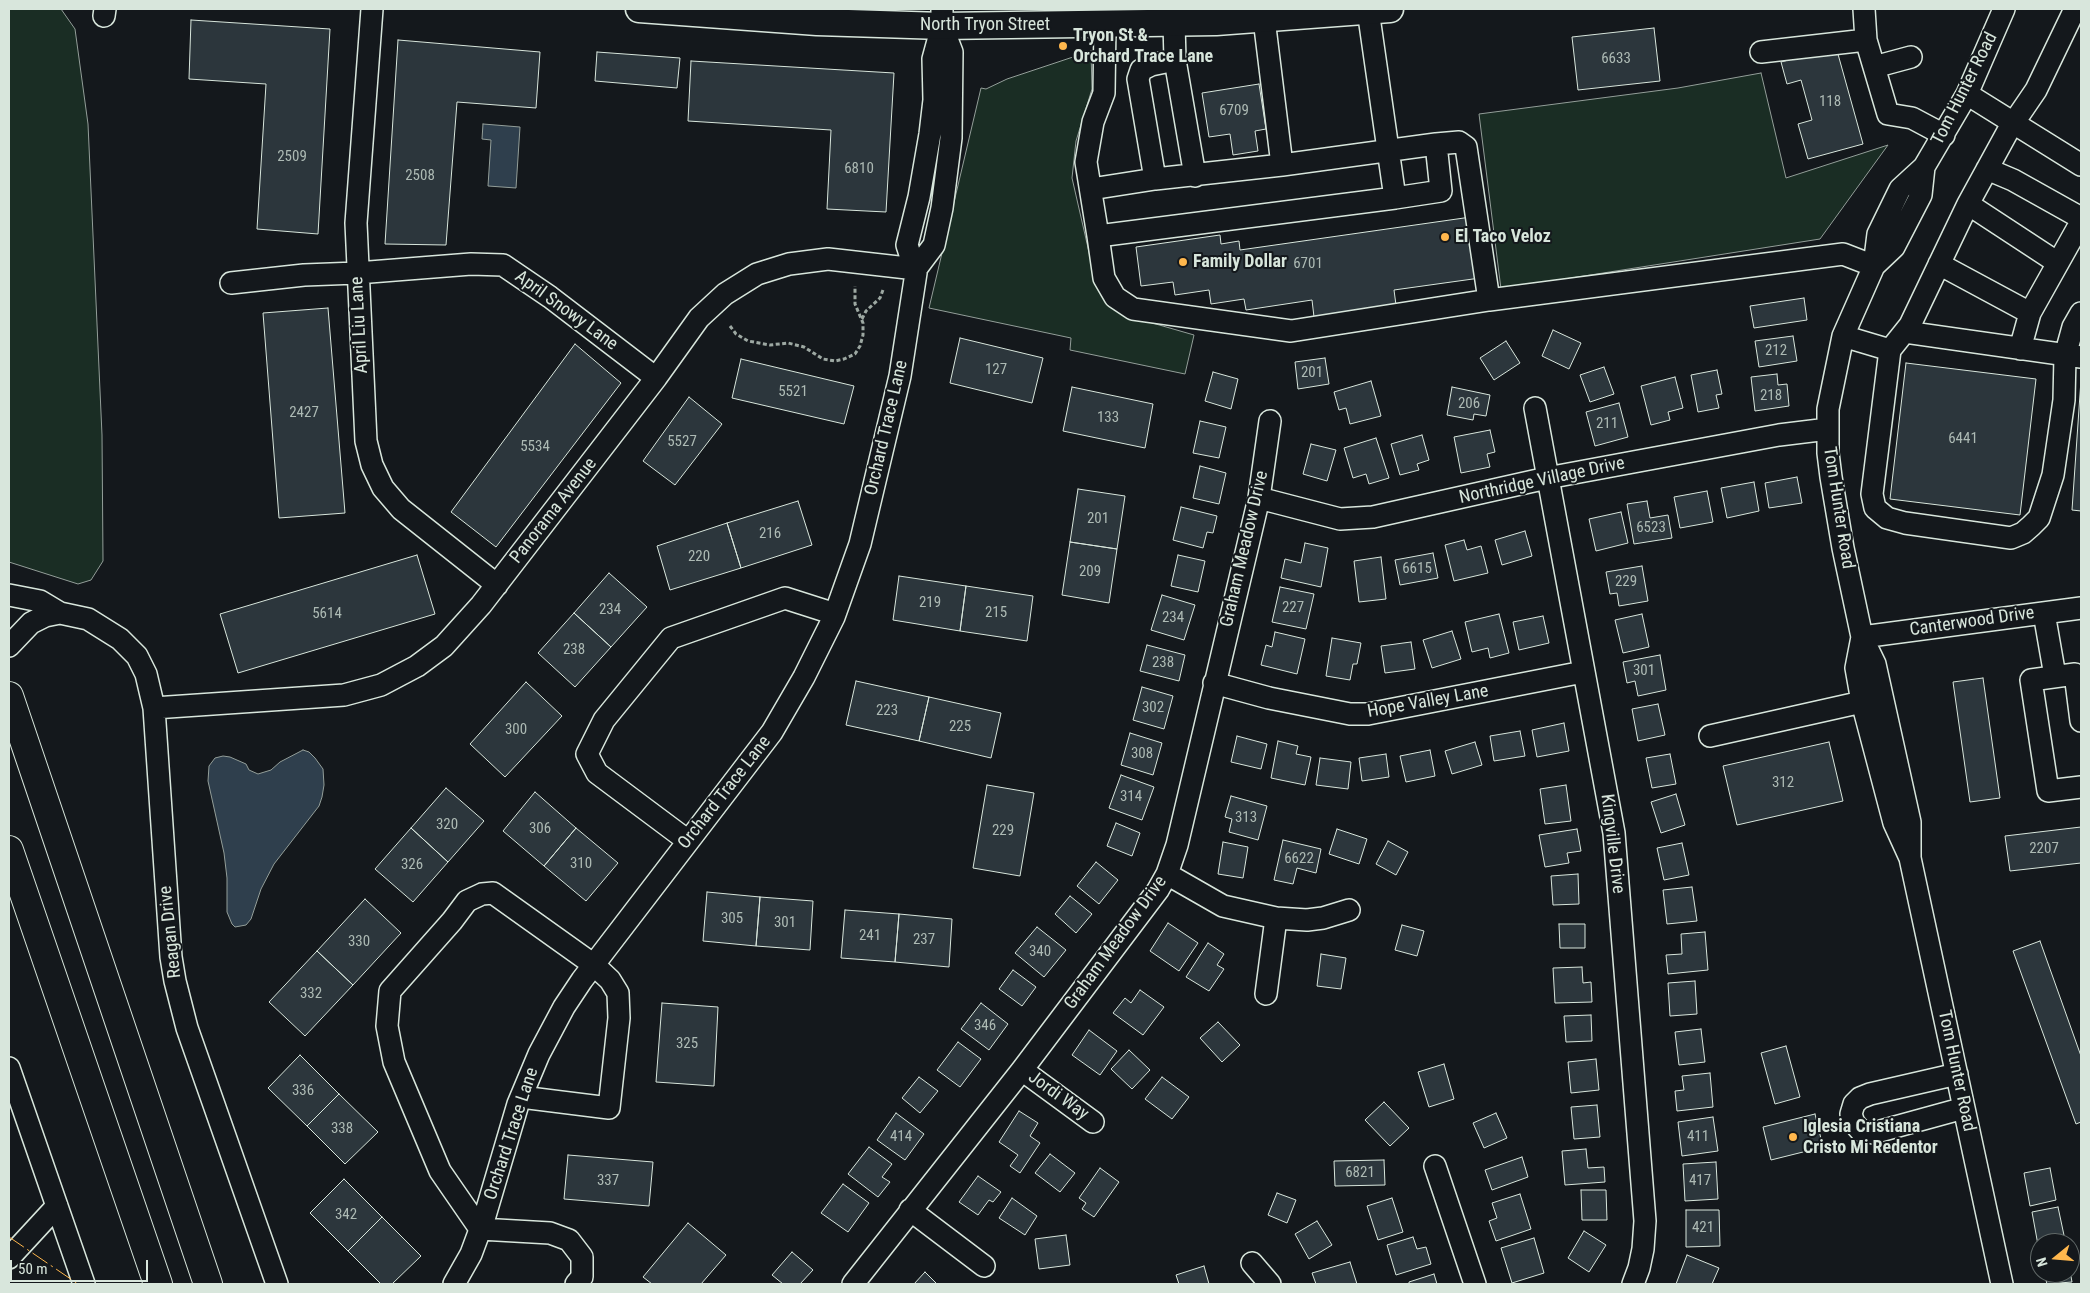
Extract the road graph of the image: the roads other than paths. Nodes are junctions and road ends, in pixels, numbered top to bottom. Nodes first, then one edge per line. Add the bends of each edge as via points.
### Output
1 (372, 9) edge
2 (639, 9) edge
3 (1864, 9) edge
4 (2004, 9) edge
5 (2075, 9) edge
6 (1379, 10) edge
7 (942, 18) edge
8 (1264, 19) junction
9 (1174, 23) junction
10 (1105, 24) junction
11 (1866, 40) junction
12 (1761, 52) dead end
13 (1911, 57) dead end
14 (1175, 60) junction
15 (1874, 67) junction
16 (1966, 94) junction
17 (2013, 124) junction
18 (1944, 134) junction
19 (1436, 144) junction
20 (1388, 151) junction
21 (2081, 165) edge
22 (1282, 166) junction
23 (1987, 170) junction
24 (1195, 176) junction
25 (1155, 179) junction
26 (1091, 189) junction
27 (1395, 198) junction
28 (1968, 204) junction
29 (2081, 218) edge
30 (2081, 222) edge
31 (1098, 236) junction
32 (2058, 263) junction
33 (1939, 264) junction
34 (1874, 266) junction
35 (916, 269) junction
36 (357, 273) junction
37 (230, 283) dead end
38 (1489, 300) junction
39 (2030, 313) junction
40 (2081, 313) edge
41 (1905, 332) junction
42 (1843, 336) junction
43 (2020, 349) junction
44 (1890, 350) junction
45 (2073, 357) edge
46 (656, 378) junction
47 (1535, 408) dead end
48 (1270, 421) dead end
49 (1828, 429) junction
50 (1547, 478) junction
51 (1259, 498) junction
52 (497, 585) junction
53 (9, 595) edge
54 (2081, 608) edge
55 (60, 613) junction
56 (2044, 613) junction
57 (835, 614) junction
58 (1862, 636) junction
59 (9, 646) edge
60 (1583, 672) junction
61 (2055, 676) junction
62 (1214, 683) junction
63 (9, 696) edge
64 (1862, 702) junction
65 (154, 708) junction
66 (2081, 721) edge
67 (1710, 736) dead end
68 (2081, 787) edge
69 (688, 841) junction
70 (9, 850) edge
71 (1910, 858) junction
72 (1168, 874) junction
73 (1349, 910) dead end
74 (1276, 918) junction
75 (594, 965) junction
76 (1266, 994) dead end
77 (9, 1068) edge
78 (1022, 1070) junction
79 (1957, 1074) junction
80 (521, 1097) junction
81 (1964, 1108) junction
82 (17, 1121) edge
83 (1093, 1122) dead end
84 (1435, 1166) dead end
85 (57, 1206) junction
86 (910, 1210) junction
87 (480, 1230) junction
88 (9, 1258) edge
89 (1252, 1263) dead end
90 (984, 1266) dead end
91 (84, 1284) edge
92 (158, 1284) edge
93 (208, 1284) edge
94 (277, 1284) edge
95 (454, 1284) edge
96 (576, 1284) edge
97 (853, 1284) edge
98 (1270, 1284) edge
99 (1475, 1284) edge
100 (1633, 1284) edge
101 (2002, 1284) edge

1 - 36 street, April Liu Lane via 356,222
2 - 7 main road, North Tryon Street via 816,22
3 - 11 street
4 - 16 street, Tom Hunter Road
5 - 17 street via 2036,90
6 - 8 main road, North Tryon Street
6 - 20 street
7 - 10 main road, North Tryon Street
7 - 35 street, Orchard Trace Lane via 933,59 934,100 930,134 907,245
8 - 9 main road, North Tryon Street
8 - 22 street
9 - 10 main road, North Tryon Street
9 - 14 street
10 - 26 street via 1104,93 1093,122 1086,162
11 - 12 street
11 - 15 street
13 - 15 street
14 - 24 street
14 - 25 street via 1141,70 1138,79
15 - 18 street via 1888,114 1912,118
16 - 17 street
16 - 18 street, Tom Hunter Road
17 - 21 street
17 - 23 street
18 - 34 street, Tom Hunter Road via 1924,167 1921,195 1894,247
19 - 20 street
19 - 27 street via 1441,191
19 - 38 street via 1459,142 1466,147
20 - 22 street
20 - 27 street
22 - 24 street
23 - 28 street
23 - 29 street via 2013,180
24 - 25 street
25 - 26 street
26 - 31 street
27 - 31 street
28 - 32 street
28 - 33 street
30 - 32 street
31 - 38 street via 1104,278 1115,297 1133,309 1291,331
32 - 39 street
33 - 39 street
33 - 41 street
34 - 38 street via 1843,254
34 - 42 street, Tom Hunter Road
35 - 46 street, Panorama Avenue via 828,259 789,264 757,274 725,294 699,318
35 - 57 street, Orchard Trace Lane via 900,376 884,445 860,544
36 - 37 street, April Snowy Lane
36 - 46 street, April Snowy Lane via 471,264 503,265
36 - 52 street, April Liu Lane via 366,441 372,465 383,488 401,509
39 - 43 street
40 - 45 street via 2073,327
41 - 43 street
41 - 44 street
42 - 44 street
42 - 49 street, Tom Hunter Road via 1828,409
43 - 45 street
44 - 45 street via 1872,494 1875,508 1887,518 1906,523 2011,538 2031,526 2044,507 2053,475
46 - 52 street, Panorama Avenue
47 - 50 street, Kingville Drive
48 - 51 street, Graham Meadow Drive
49 - 50 street, Northridge Village Drive
49 - 58 street, Tom Hunter Road via 1831,477
50 - 51 street, Northridge Village Drive via 1355,519 1321,515
50 - 60 street, Kingville Drive
51 - 62 street, Graham Meadow Drive
52 - 65 street, Panorama Avenue via 444,646 417,666 382,685 344,695
53 - 55 street, Reagan Drive via 40,601
54 - 56 street, Canterwood Drive
55 - 59 street, Reagan Drive via 31,623
55 - 65 street, Reagan Drive via 88,619 132,650 146,674
56 - 58 street, Canterwood Drive
56 - 61 street
57 - 69 street, Orchard Trace Lane via 772,732
57 - 69 street via 785,598 671,638 604,720 587,754 596,773
58 - 64 street, Tom Hunter Road via 1856,668
58 - 71 street, Tom Hunter Road via 1875,664 1910,822
60 - 62 street, Hope Valley Lane via 1368,714 1350,714
60 - 100 street, Kingville Drive via 1614,843 1645,1221 1641,1258
61 - 66 street via 2075,674
61 - 68 street via 2031,680 2048,791
62 - 72 street, Graham Meadow Drive
63 - 93 highway
64 - 67 street
64 - 71 street, Tom Hunter Road via 1894,823
65 - 94 street, Reagan Drive via 175,981 187,1028
69 - 75 street, Orchard Trace Lane
70 - 92 highway
71 - 79 street, Tom Hunter Road
72 - 74 street via 1224,906
72 - 78 street, Graham Meadow Drive
73 - 74 street via 1307,920
74 - 76 street
75 - 80 street, Orchard Trace Lane via 564,1007
75 - 80 street via 618,993 619,1018 609,1108
75 - 87 street via 493,893 467,901 390,991 387,1026 394,1062 440,1171
77 - 82 street
78 - 83 street, Jordi Way
78 - 86 street, Graham Meadow Drive
79 - 81 street, Tom Hunter Road
79 - 81 street via 1870,1094 1854,1104 1851,1114 1861,1131 1873,1133
80 - 87 street, Orchard Trace Lane
81 - 101 street, Tom Hunter Road
82 - 85 street
84 - 99 street
85 - 88 street
85 - 91 street
86 - 90 street
86 - 97 street, Graham Meadow Drive
87 - 95 street, Orchard Trace Lane
87 - 96 street via 550,1233 569,1240 582,1257 582,1277
89 - 98 street

